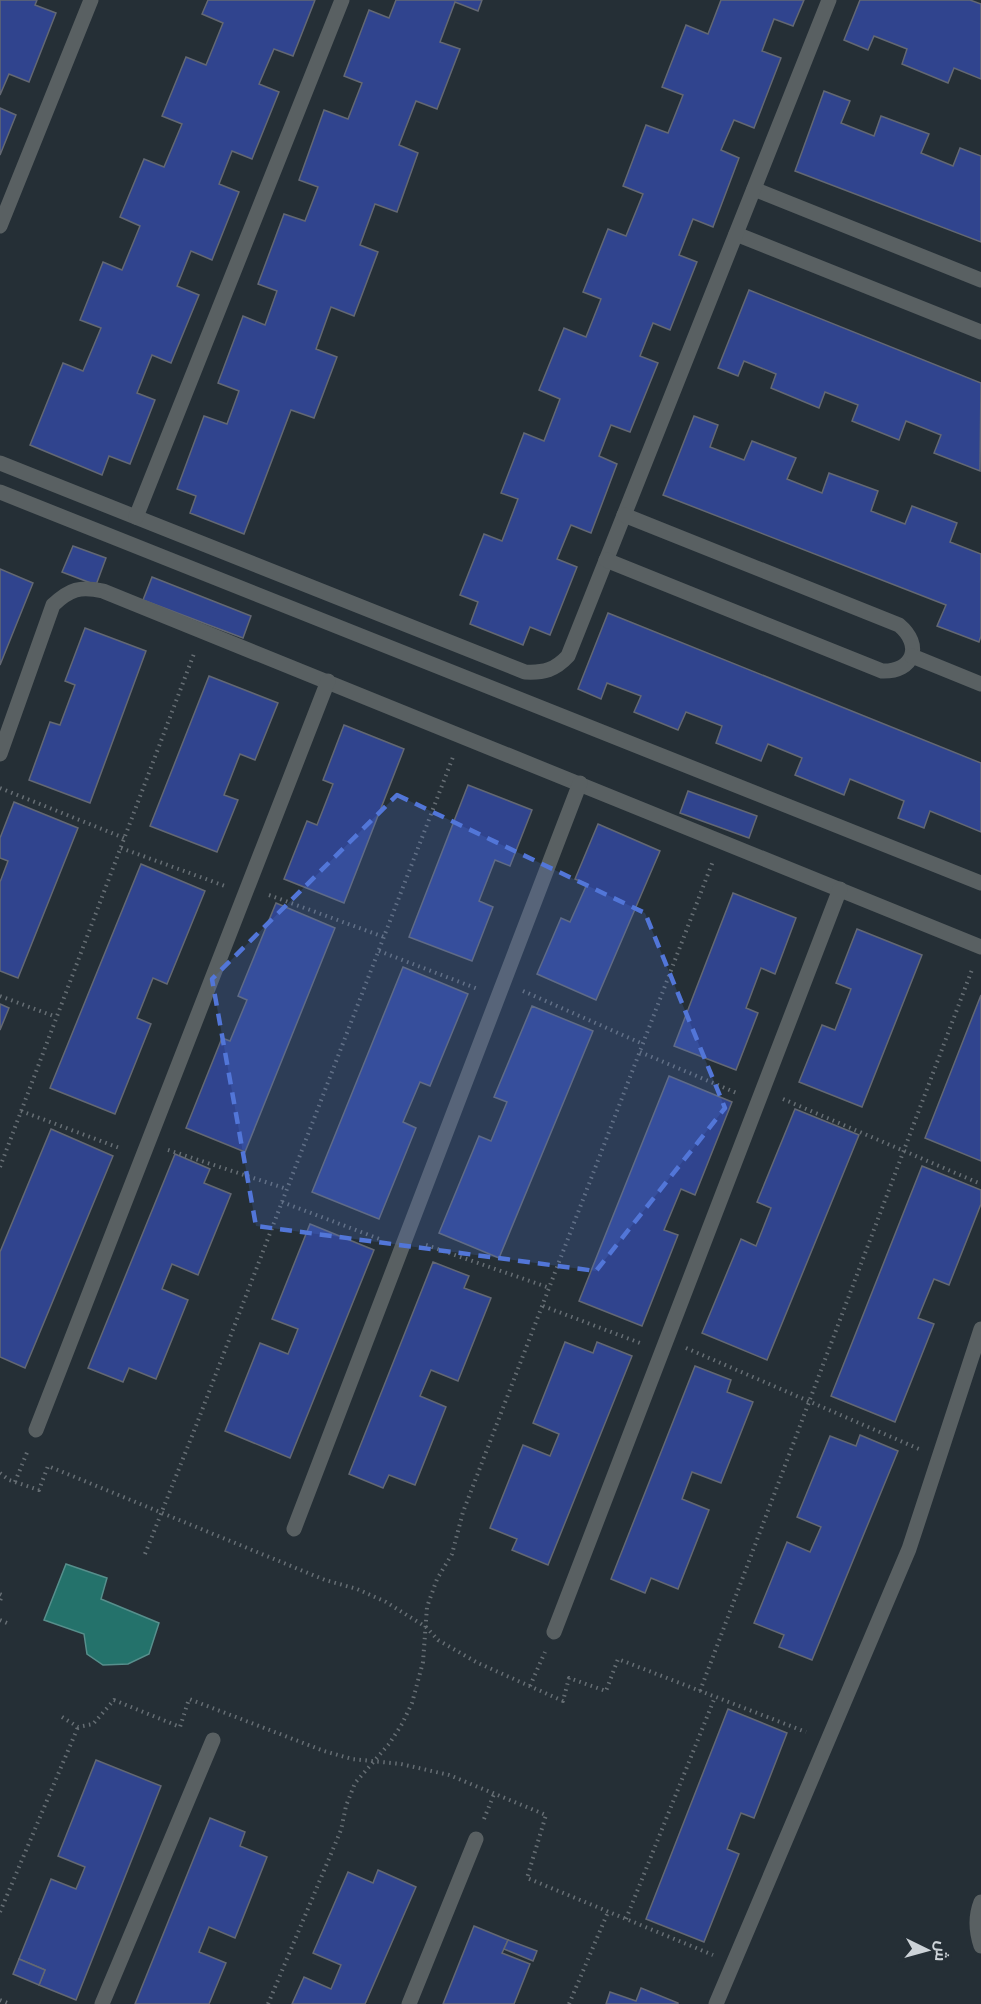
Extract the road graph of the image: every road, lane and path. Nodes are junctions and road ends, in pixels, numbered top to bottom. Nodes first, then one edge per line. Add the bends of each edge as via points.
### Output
1 (91, 0) edge
2 (342, 0) edge
3 (829, 0) edge
4 (754, 189) junction
5 (0, 226) edge
6 (736, 234) junction
7 (981, 280) edge
8 (981, 332) edge
9 (0, 463) edge
10 (0, 492) edge
11 (624, 515) junction
12 (136, 517) junction
13 (606, 560) junction
14 (202, 630) junction
15 (912, 656) junction
16 (328, 681) junction
17 (981, 683) edge
18 (462, 735) junction
19 (0, 754) edge
20 (580, 783) junction
21 (0, 788) edge
22 (124, 838) junction
23 (721, 841) junction
24 (121, 848) junction
25 (981, 884) edge
26 (840, 889) junction
27 (246, 890) junction
28 (384, 938) junction
29 (981, 947) edge
30 (379, 951) junction
31 (501, 990) junction
32 (0, 996) edge
33 (56, 1017) junction
34 (643, 1044) junction
35 (640, 1052) junction
36 (761, 1096) junction
37 (21, 1111) junction
38 (145, 1150) junction
39 (904, 1151) junction
40 (0, 1167) edge
41 (981, 1184) edge
42 (287, 1189) junction
43 (282, 1202) junction
44 (404, 1243) junction
45 (550, 1288) junction
46 (543, 1306) junction
47 (981, 1329) edge
48 (665, 1346) junction
49 (809, 1401) junction
50 (36, 1430) joint
51 (939, 1458) junction
52 (0, 1473) edge
53 (15, 1482) junction
54 (162, 1512) junction
55 (294, 1529) dead end
56 (145, 1554) dead end
57 (0, 1594) edge
58 (0, 1601) edge
59 (0, 1620) edge
60 (9, 1624) dead end
61 (426, 1627) junction
62 (554, 1632) joint
63 (530, 1686) junction
64 (700, 1691) junction
65 (715, 1697) junction
66 (62, 1717) dead end
67 (78, 1727) junction
68 (213, 1740) dead end
69 (828, 1740) junction
70 (372, 1762) junction
71 (476, 1839) dead end
72 (981, 1902) edge
73 (0, 1912) edge
74 (608, 1912) junction
75 (626, 1919) junction
76 (981, 1946) edge
77 (733, 1964) junction
78 (0, 2000) edge
79 (10, 2004) edge
80 (102, 2004) edge
81 (268, 2004) edge
82 (409, 2004) edge
83 (569, 2004) edge
84 (716, 2004) edge

1 - 5 street
2 - 12 street
3 - 4 street
4 - 6 street
4 - 7 street
6 - 8 street
6 - 11 street
9 - 12 street
10 - 25 street
11 - 13 street
11 - 15 street via 899,626 913,644
12 - 13 street via 525,672 558,667 568,656
13 - 15 street via 882,671 905,666
14 - 16 street
14 - 19 street via 88,587 64,594 53,605
14 - 22 path
15 - 17 street
16 - 18 street
16 - 27 street
18 - 20 street
18 - 28 path
20 - 23 street
20 - 31 street
21 - 22 path
22 - 24 path
23 - 26 street
23 - 34 path
24 - 27 path
24 - 33 path
26 - 29 street
26 - 36 street
27 - 28 path
27 - 38 street
28 - 30 path
29 - 39 path
30 - 31 path
30 - 42 path
31 - 34 path
31 - 44 street
32 - 33 path
33 - 37 path
34 - 35 path
35 - 36 path
35 - 45 path
36 - 39 path
36 - 48 street
37 - 38 path
37 - 40 path
38 - 42 path
38 - 50 street
39 - 41 path
39 - 49 path
42 - 43 path
43 - 44 path
43 - 54 path
44 - 45 path
44 - 55 street
45 - 46 path
46 - 48 path
46 - 61 path via 464,1512 452,1554 437,1579 427,1607
47 - 51 street
48 - 49 path
48 - 62 street
49 - 51 path
49 - 64 path
50 - 53 path
51 - 69 street via 909,1549
52 - 53 path
53 - 54 path via 39,1490 48,1466
54 - 56 path
54 - 61 path via 325,1580 357,1589
57 - 58 path
59 - 60 path
61 - 63 path via 438,1640 478,1664
61 - 70 path via 423,1662 412,1703 402,1725
62 - 63 path
63 - 64 path via 563,1701 569,1678 606,1691 618,1659
64 - 65 path
65 - 69 path
65 - 75 path
66 - 67 path
67 - 70 path via 93,1724 114,1700 180,1727 189,1699 324,1752
67 - 73 path
68 - 80 street
69 - 77 street
70 - 74 path via 448,1775 546,1815 527,1878
70 - 81 path via 355,1783 341,1830
71 - 82 street
72 - 76 street via 976,1920
74 - 75 path
74 - 83 path
75 - 77 path
77 - 84 street
78 - 79 path

